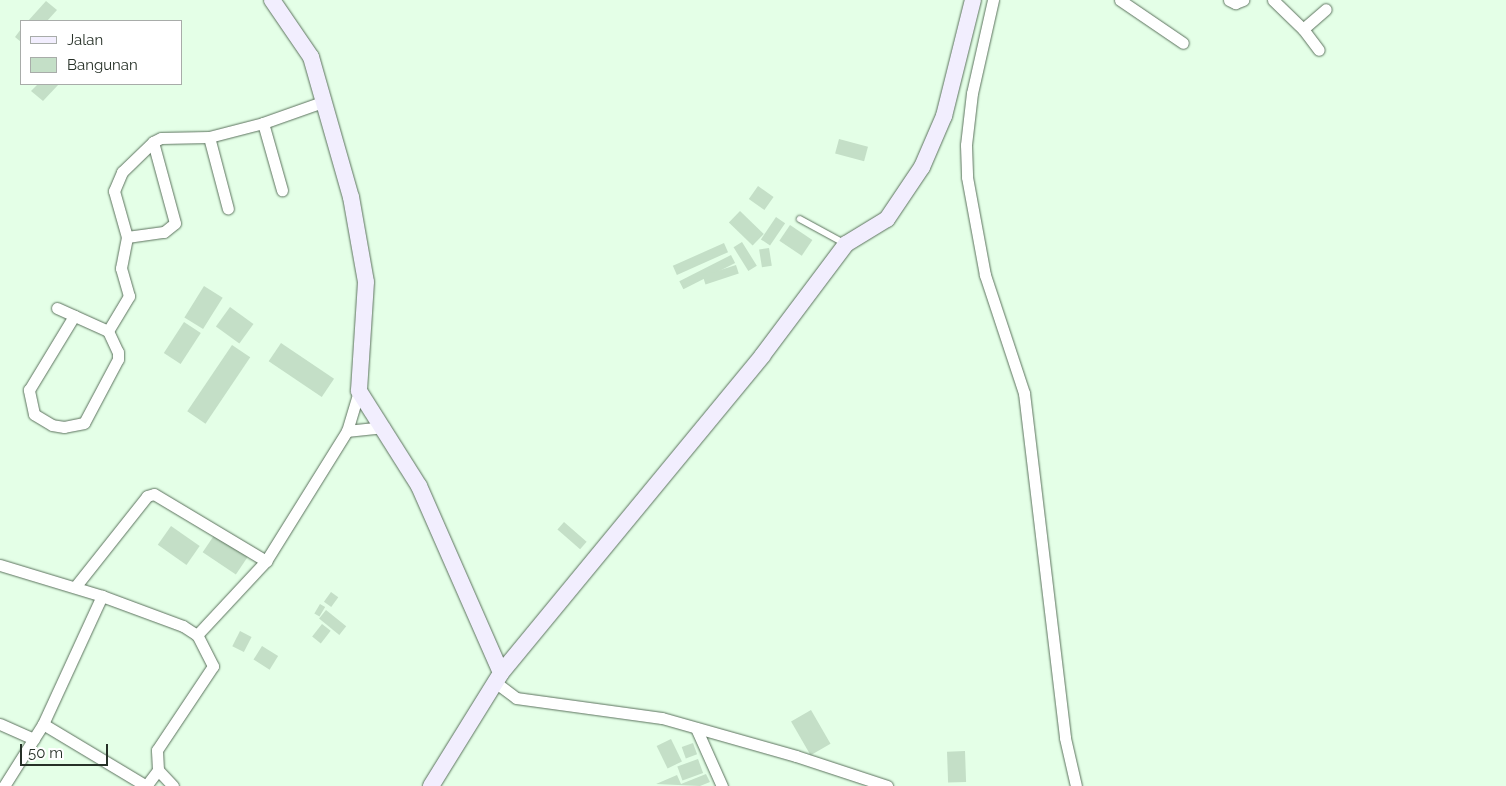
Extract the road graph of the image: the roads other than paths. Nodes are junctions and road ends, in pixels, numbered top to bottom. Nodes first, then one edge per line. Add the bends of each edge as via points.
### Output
1 (272, 0) edge
2 (973, 0) edge
3 (993, 0) edge
4 (1120, 0) edge
5 (1229, 0) edge
6 (1243, 0) edge
7 (1273, 0) edge
8 (1326, 9) dead end
9 (1303, 29) junction
10 (1183, 43) dead end
11 (1319, 50) dead end
12 (325, 101) junction
13 (263, 123) junction
14 (209, 137) junction
15 (152, 142) junction
16 (282, 190) dead end
17 (228, 208) dead end
18 (800, 219) dead end
19 (127, 237) junction
20 (846, 244) junction
21 (57, 308) dead end
22 (74, 316) junction
23 (108, 331) junction
24 (359, 391) junction
25 (384, 427) junction
26 (347, 431) junction
27 (266, 561) junction
28 (0, 565) edge
29 (75, 587) junction
30 (102, 596) junction
31 (197, 635) junction
32 (498, 678) junction
33 (0, 724) edge
34 (43, 724) junction
35 (696, 728) junction
36 (34, 739) junction
37 (158, 770) junction
38 (4, 786) edge
39 (173, 786) edge
40 (430, 786) edge
41 (722, 786) edge
42 (886, 786) edge
43 (1076, 786) edge

1 - 12 street via 311,57
2 - 20 street via 954,84 926,160 888,219
3 - 43 street via 967,122 966,177 985,275 1024,394 1064,729
4 - 10 street
5 - 6 street via 1239,3
7 - 9 street
8 - 9 street
9 - 11 street
12 - 13 street
12 - 24 street via 352,197 366,282
13 - 14 street
13 - 16 street
14 - 15 street via 175,137
14 - 17 street
15 - 19 street via 122,172 114,191
15 - 19 street via 175,223 164,232
18 - 20 lane
19 - 23 street via 121,268 129,296
20 - 32 street via 762,356
21 - 22 street
22 - 23 street
22 - 23 street via 29,390 34,414 52,425 84,423 118,359 117,345
24 - 25 street
24 - 26 street
25 - 26 street
25 - 32 street via 419,486
26 - 27 street
27 - 29 street via 154,494 147,496
27 - 31 street
28 - 29 street
29 - 30 street
30 - 31 street via 183,626
30 - 34 street
31 - 37 street via 213,666 160,742 156,758
32 - 35 street via 516,698 647,716
32 - 40 street
33 - 36 street
34 - 36 street
34 - 37 street via 146,786
35 - 41 street
35 - 42 street
36 - 38 street
37 - 39 street

